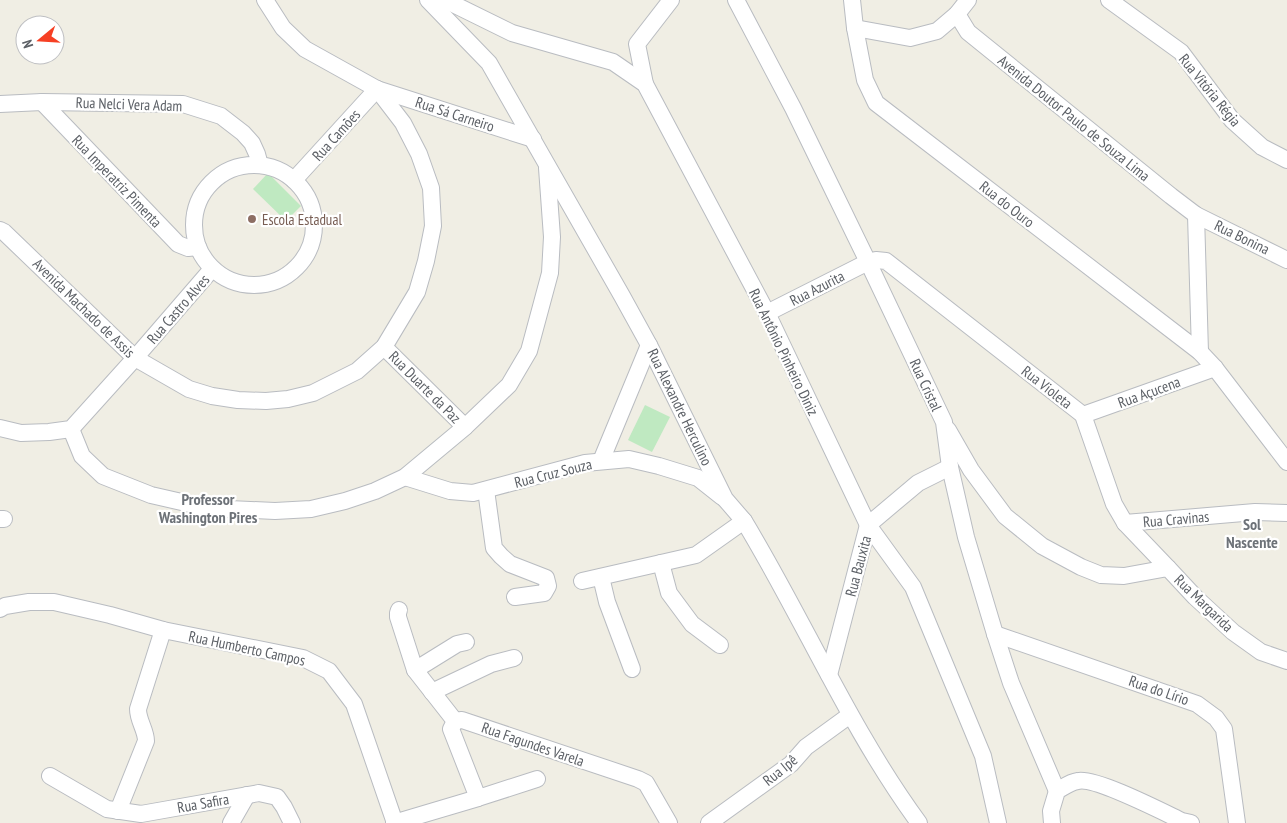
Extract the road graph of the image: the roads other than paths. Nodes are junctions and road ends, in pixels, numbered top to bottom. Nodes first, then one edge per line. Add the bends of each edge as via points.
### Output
1 (265, 0) edge
2 (428, 0) edge
3 (444, 0) edge
4 (671, 0) edge
5 (736, 0) edge
6 (852, 0) edge
7 (968, 0) edge
8 (1109, 0) edge
9 (957, 14) junction
10 (856, 28) junction
11 (637, 44) junction
12 (614, 62) junction
13 (645, 84) junction
14 (377, 90) junction
15 (42, 102) junction
16 (0, 104) edge
17 (533, 139) junction
18 (1287, 160) edge
19 (546, 163) junction
20 (260, 165) junction
21 (294, 180) junction
22 (1196, 215) junction
23 (0, 230) edge
24 (198, 247) junction
25 (1287, 260) edge
26 (868, 262) junction
27 (212, 269) junction
28 (766, 313) junction
29 (649, 345) junction
30 (384, 347) junction
31 (1200, 352) junction
32 (135, 358) junction
33 (1215, 368) junction
34 (1083, 415) junction
35 (944, 422) junction
36 (465, 427) junction
37 (0, 428) edge
38 (71, 429) junction
39 (601, 461) junction
40 (1287, 462) edge
41 (950, 467) junction
42 (405, 477) junction
43 (486, 490) junction
44 (725, 499) junction
45 (1287, 514) edge
46 (744, 520) junction
47 (1125, 523) junction
48 (868, 525) junction
49 (661, 562) junction
50 (1168, 568) junction
51 (601, 577) junction
52 (582, 581) dead end
53 (515, 597) dead end
54 (0, 609) edge
55 (399, 610) dead end
56 (163, 630) junction
57 (995, 634) junction
58 (466, 642) dead end
59 (720, 646) dead end
60 (514, 658) dead end
61 (1287, 662) edge
62 (632, 669) dead end
63 (415, 670) junction
64 (829, 675) junction
65 (432, 692) junction
66 (850, 714) junction
67 (455, 721) junction
68 (50, 776) dead end
69 (538, 779) dead end
70 (1057, 791) junction
71 (247, 795) junction
72 (478, 798) junction
73 (118, 811) junction
74 (231, 823) edge
75 (292, 823) edge
76 (395, 823) edge
77 (669, 823) edge
78 (709, 823) edge
79 (919, 823) edge
80 (998, 823) edge
81 (1052, 823) edge
82 (1191, 823) edge
83 (1237, 823) edge

1 - 14 street, Avenida Machado de Assis via 283,28 305,49
2 - 17 street, Rua Alexandre Herculino via 489,63
3 - 12 street, Rua Antônio Pinheiro Diniz via 512,33
4 - 11 street
5 - 26 street, Rua Cristal
6 - 10 street, Rua do Ouro
7 - 9 street
8 - 18 street, Rua Vitória Régia via 1181,52 1232,120 1262,147
9 - 10 street via 937,31 910,38
9 - 22 street, Avenida Doutor Paulo de Souza Lima via 968,32
10 - 31 street, Rua do Ouro via 865,80 876,103
11 - 12 street
11 - 13 street
12 - 13 street, Rua Antônio Pinheiro Diniz
13 - 28 street, Rua Antônio Pinheiro Diniz
14 - 17 street, Rua Sá Carneiro
14 - 21 street, Rua Camões
14 - 30 street, Avenida Machado de Assis via 403,123 419,154 431,188 433,226 417,292
15 - 16 street, Rua Nelci Vera Adam
15 - 20 street, Rua Nelci Vera Adam via 183,104 221,116 243,133 252,143
15 - 24 street, Rua Imperatriz Pimenta via 178,244
17 - 19 street, Rua Alexandre Herculino
19 - 29 street, Rua Alexandre Herculino
19 - 36 street via 552,237 550,273 529,351 509,385
20 - 21 street via 278,170
20 - 24 street via 239,166 221,174 206,188 196,207 194,227
21 - 27 street via 306,194 313,210 312,244 304,260 277,282 260,286 226,279
22 - 25 street, Rua Bonina
22 - 31 street
23 - 32 street, Avenida Machado de Assis
24 - 27 street
26 - 28 street, Rua Azurita
26 - 34 street, Rua Violeta via 886,261
26 - 35 street, Rua Cristal
27 - 32 street, Rua Castro Alves
28 - 48 street, Rua Antônio Pinheiro Diniz
29 - 39 street
29 - 44 street, Rua Alexandre Herculino
30 - 32 street, Avenida Machado de Assis via 358,370 313,393 288,400 266,401 238,400 189,390
30 - 36 street, Rua Duarte da Paz
31 - 33 street
32 - 38 street, Rua Castro Alves
33 - 34 street, Rua Açucena
33 - 40 street
34 - 47 street, Rua Violeta via 1114,504
35 - 41 street, Rua Cristal
35 - 50 street, Rua Margarida via 971,470 1005,516 1042,546 1101,575 1124,576
36 - 42 street
37 - 38 street via 21,433
38 - 42 street via 82,456 103,476 151,495 208,508 311,509 375,491
39 - 43 street, Rua Cruz Souza
39 - 44 street, Rua Cruz Souza via 629,459 659,466 698,478
41 - 48 street, Rua Bauxita via 918,483
41 - 57 street, Rua Cristal via 966,536
42 - 43 street, Rua Cruz Souza via 450,491 473,493
43 - 53 street via 494,548 510,564 546,578 548,586 544,593
44 - 46 street, Rua Alexandre Herculino
45 - 47 street, Rua Cravinas via 1255,512
46 - 49 street via 696,554
46 - 64 street, Rua Alexandre Herculino
47 - 50 street, Rua Violeta
48 - 64 street, Rua Bauxita
48 - 80 street, Rua Antônio Pinheiro Diniz via 913,587 983,756
49 - 51 street
49 - 59 street via 669,592 680,608 692,624
50 - 61 street, Rua Margarida via 1233,632 1261,652
51 - 52 street
51 - 62 street
54 - 56 street, Rua Humberto Campos via 29,602 54,602
55 - 63 street via 398,617
56 - 73 street via 138,709 146,741
56 - 76 street, Rua Humberto Campos via 303,658 329,671 354,704
57 - 70 street, Rua Cristal via 1011,684
57 - 83 street, Rua do Lírio via 1196,704 1216,718 1224,729
58 - 63 street via 457,644
60 - 65 street via 492,664
63 - 65 street
64 - 66 street, Rua Alexandre Herculino
65 - 67 street
66 - 78 street, Rua Ipê via 806,747 791,764
66 - 79 street, Rua Alexandre Herculino via 897,793
67 - 72 street via 451,729
67 - 77 street, Rua Fagundes Varela via 462,720 638,779 646,783
68 - 73 street, Rua Safira via 107,809
69 - 72 street
70 - 81 street via 1051,811
70 - 82 street via 1080,780 1103,785
71 - 73 street, Rua Safira via 141,814
71 - 74 street, Rua Safira
71 - 75 street, Rua Safira via 260,793 277,798
72 - 76 street

